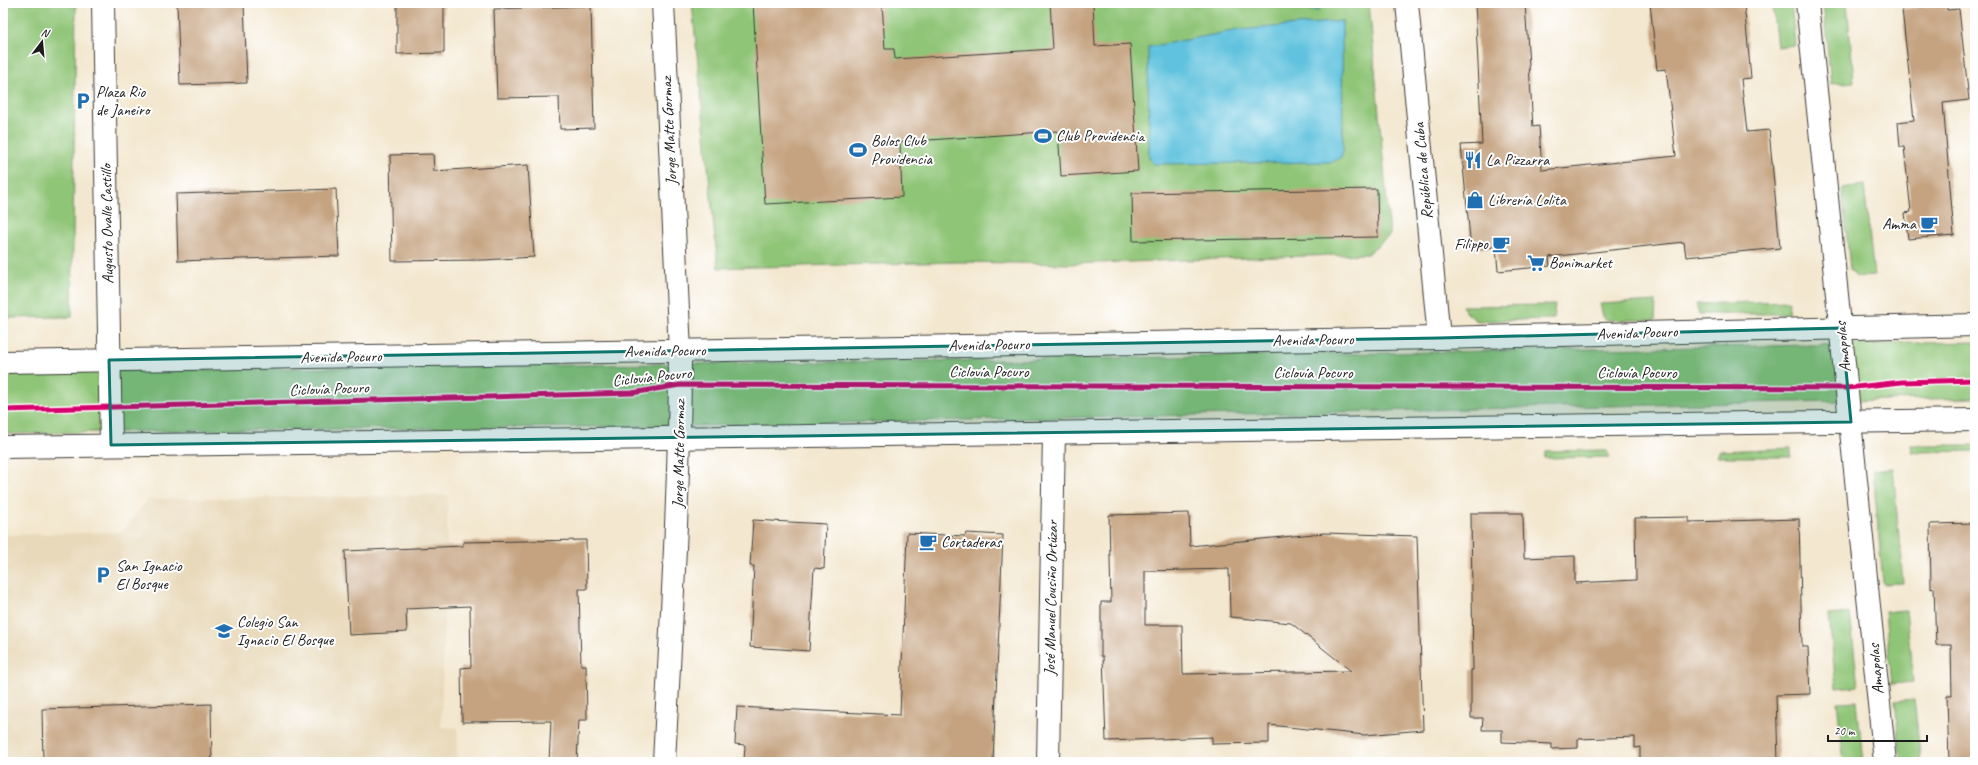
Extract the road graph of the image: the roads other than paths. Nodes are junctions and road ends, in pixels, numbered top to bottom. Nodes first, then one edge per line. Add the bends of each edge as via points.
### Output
1 (103, 3) edge
2 (663, 3) edge
3 (1407, 3) edge
4 (1807, 3) edge
5 (1975, 325) edge
6 (1842, 328) junction
7 (1439, 338) junction
8 (680, 352) junction
9 (109, 360) junction
10 (3, 362) edge
11 (1975, 420) edge
12 (1851, 422) junction
13 (1054, 433) junction
14 (680, 438) junction
15 (111, 445) junction
16 (3, 447) edge
17 (664, 762) edge
18 (1048, 762) edge
19 (1885, 762) edge

1 - 9 street, Augusto Ovalle Castillo
2 - 8 street, Jorge Matte Gormaz
3 - 7 street, República de Cuba
4 - 6 street, Amapolas
5 - 6 street, Avenida Pocuro
6 - 7 street, Avenida Pocuro
6 - 12 street, Amapolas
7 - 8 street, Avenida Pocuro
8 - 9 street, Avenida Pocuro
8 - 14 street, Jorge Matte Gormaz
9 - 10 street, Avenida Pocuro
9 - 15 street, Augusto Ovalle Castillo
11 - 12 street
12 - 13 street
12 - 19 street, Amapolas
13 - 14 street
13 - 18 street, José Manuel Cousiño Ortúzar
14 - 15 street
14 - 17 street, Jorge Matte Gormaz
15 - 16 street

